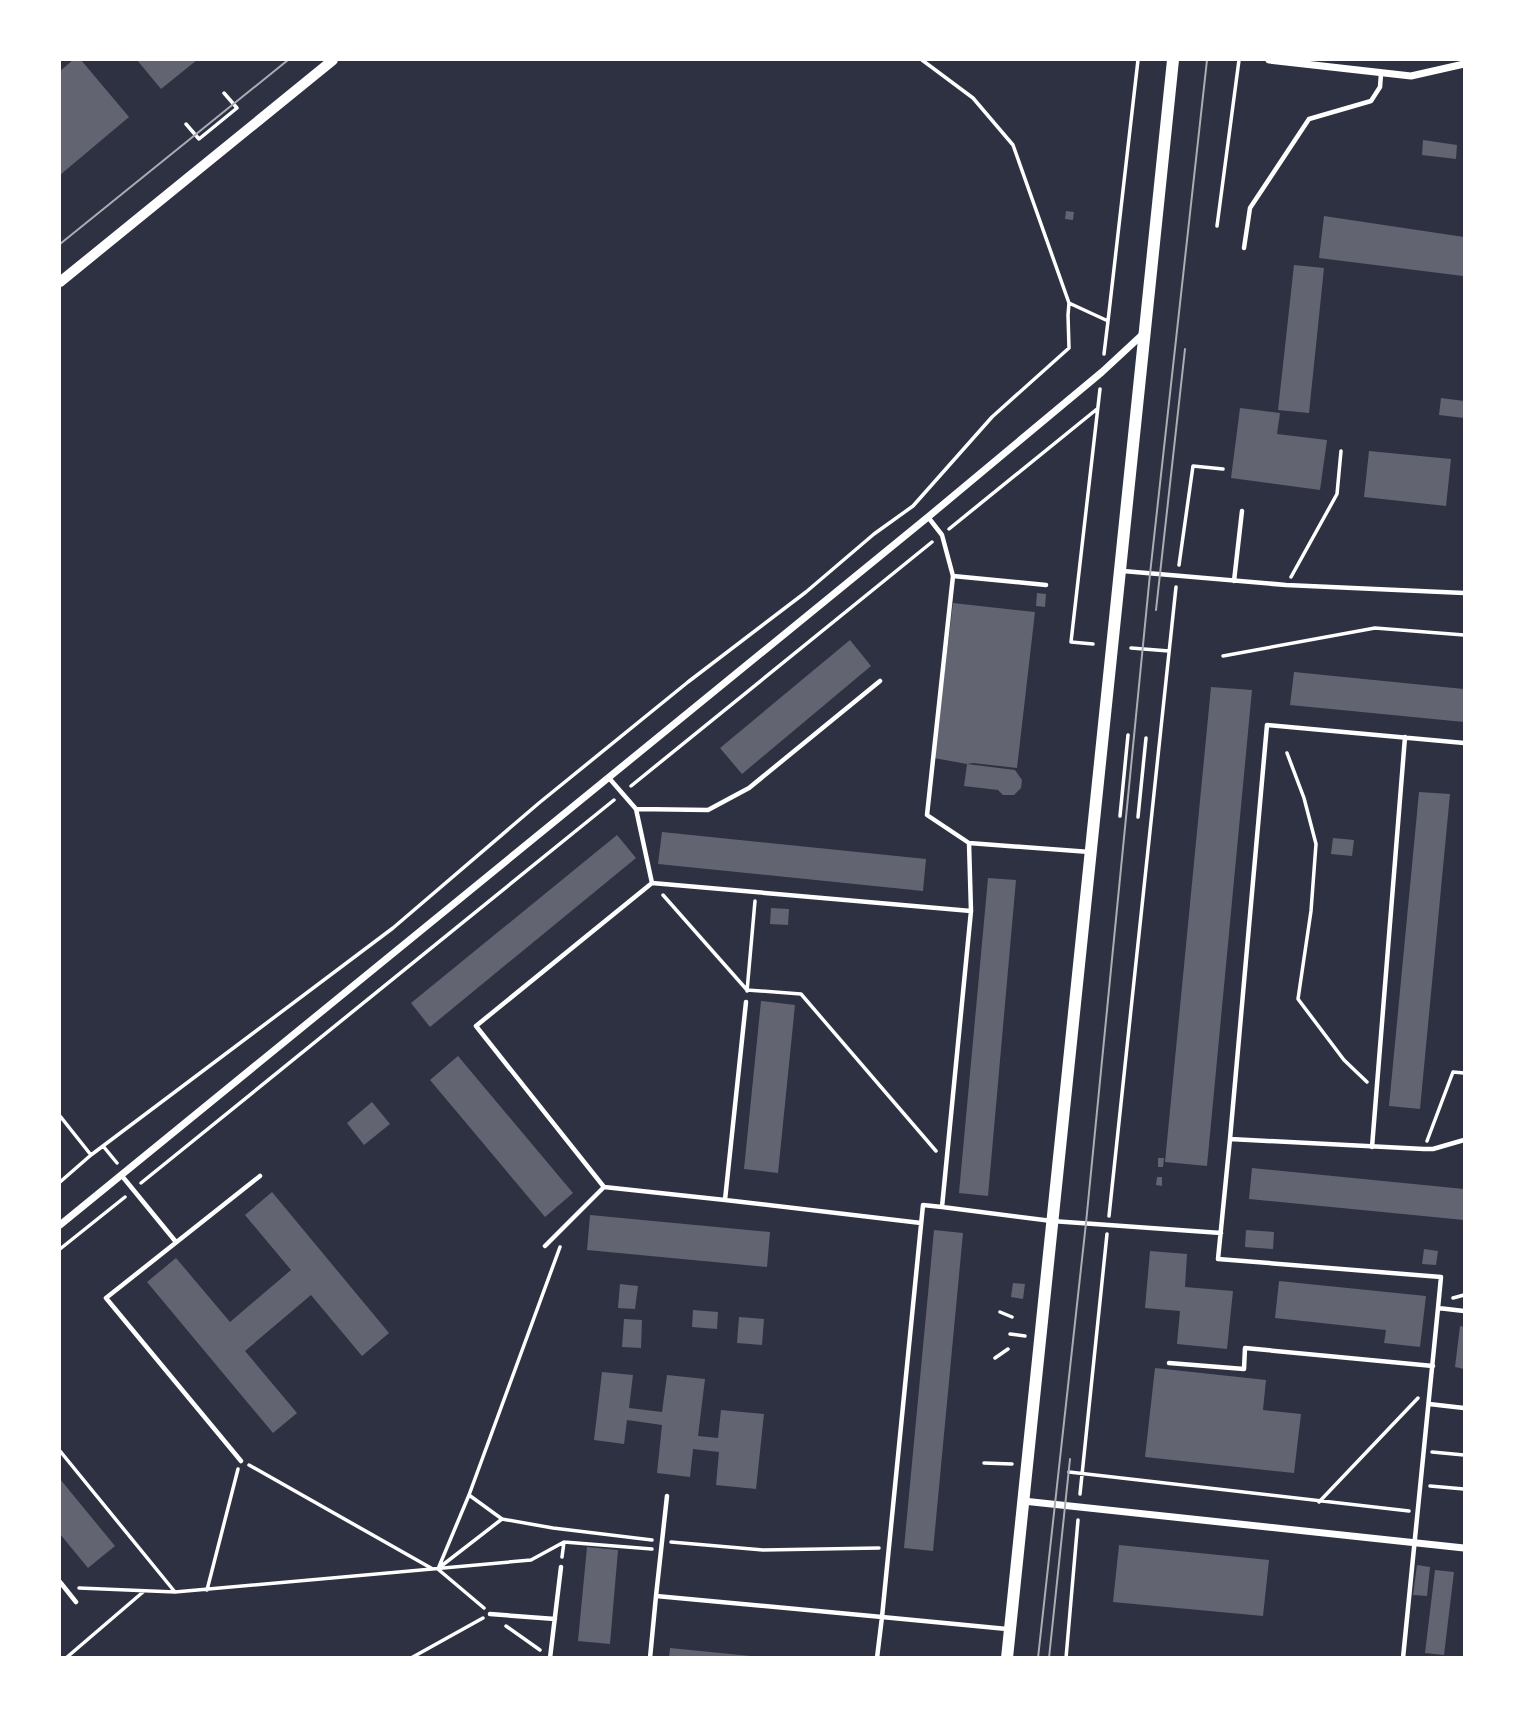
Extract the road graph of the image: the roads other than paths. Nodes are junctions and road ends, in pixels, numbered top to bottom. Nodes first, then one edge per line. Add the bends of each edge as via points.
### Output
1 (333, 60) edge
2 (1173, 60) edge
3 (1269, 60) edge
4 (1465, 64) edge
5 (1381, 74) junction
6 (1244, 248) dead end
7 (60, 282) edge
8 (1147, 330) junction
9 (1242, 511) dead end
10 (928, 517) junction
11 (1119, 571) junction
12 (953, 576) junction
13 (1234, 581) junction
14 (1046, 584) dead end
15 (1465, 593) edge
16 (880, 681) dead end
17 (1405, 737) junction
18 (1465, 743) edge
19 (608, 778) junction
20 (636, 809) junction
21 (969, 843) junction
22 (1090, 852) junction
23 (652, 883) junction
24 (971, 911) junction
25 (746, 1002) dead end
26 (1230, 1139) junction
27 (1465, 1140) edge
28 (1371, 1147) junction
29 (120, 1171) junction
30 (260, 1176) dead end
31 (604, 1187) junction
32 (725, 1200) junction
33 (942, 1207) junction
34 (1052, 1221) junction
35 (921, 1223) junction
36 (60, 1225) edge
37 (1221, 1233) junction
38 (176, 1242) junction
39 (545, 1246) dead end
40 (1438, 1308) junction
41 (1465, 1311) edge
42 (1169, 1363) dead end
43 (1433, 1366) junction
44 (1429, 1404) junction
45 (1465, 1408) edge
46 (241, 1461) road end
47 (667, 1496) dead end
48 (1023, 1501) junction
49 (1415, 1543) junction
50 (1465, 1548) edge
51 (561, 1567) road end
52 (61, 1584) edge
53 (656, 1596) junction
54 (76, 1602) dead end
55 (490, 1614) road end
56 (882, 1617) junction
57 (555, 1619) junction
58 (1010, 1629) junction
59 (550, 1657) edge
60 (650, 1657) edge
61 (877, 1657) edge
62 (1007, 1657) edge
63 (1403, 1657) edge

1 - 7 street
2 - 8 main road
3 - 5 street
4 - 5 street via 1411,76
5 - 6 lane via 1371,101 1309,119 1250,208
8 - 10 street
8 - 11 main road
9 - 13 lane
10 - 12 lane via 942,535
10 - 19 street
11 - 13 lane
11 - 22 main road
12 - 14 lane
12 - 21 lane via 927,815
13 - 15 lane
16 - 20 lane via 749,788 708,810
17 - 18 lane
17 - 26 lane via 1267,725
17 - 28 lane
19 - 20 lane
19 - 29 street
20 - 23 lane
21 - 22 lane
21 - 24 lane
22 - 34 main road
23 - 24 lane
23 - 31 lane via 476,1026
24 - 33 lane
25 - 32 lane
26 - 28 lane
26 - 37 lane
27 - 28 lane via 1433,1149
29 - 36 street
29 - 38 lane
30 - 38 lane
31 - 32 lane
31 - 39 lane
32 - 35 lane
33 - 34 lane
33 - 35 lane via 923,1205
34 - 37 lane
34 - 48 main road
35 - 56 lane
37 - 40 lane via 1218,1259 1441,1277
38 - 46 lane via 106,1298
40 - 41 lane
40 - 43 lane
42 - 43 lane via 1244,1369 1245,1348
43 - 44 lane
44 - 45 lane
44 - 49 lane
47 - 53 lane
48 - 49 street
48 - 58 main road
49 - 50 street
49 - 63 lane
51 - 57 lane
52 - 54 lane
53 - 56 lane
53 - 60 lane
55 - 57 lane
56 - 58 lane
56 - 61 lane
57 - 59 lane
58 - 62 main road

